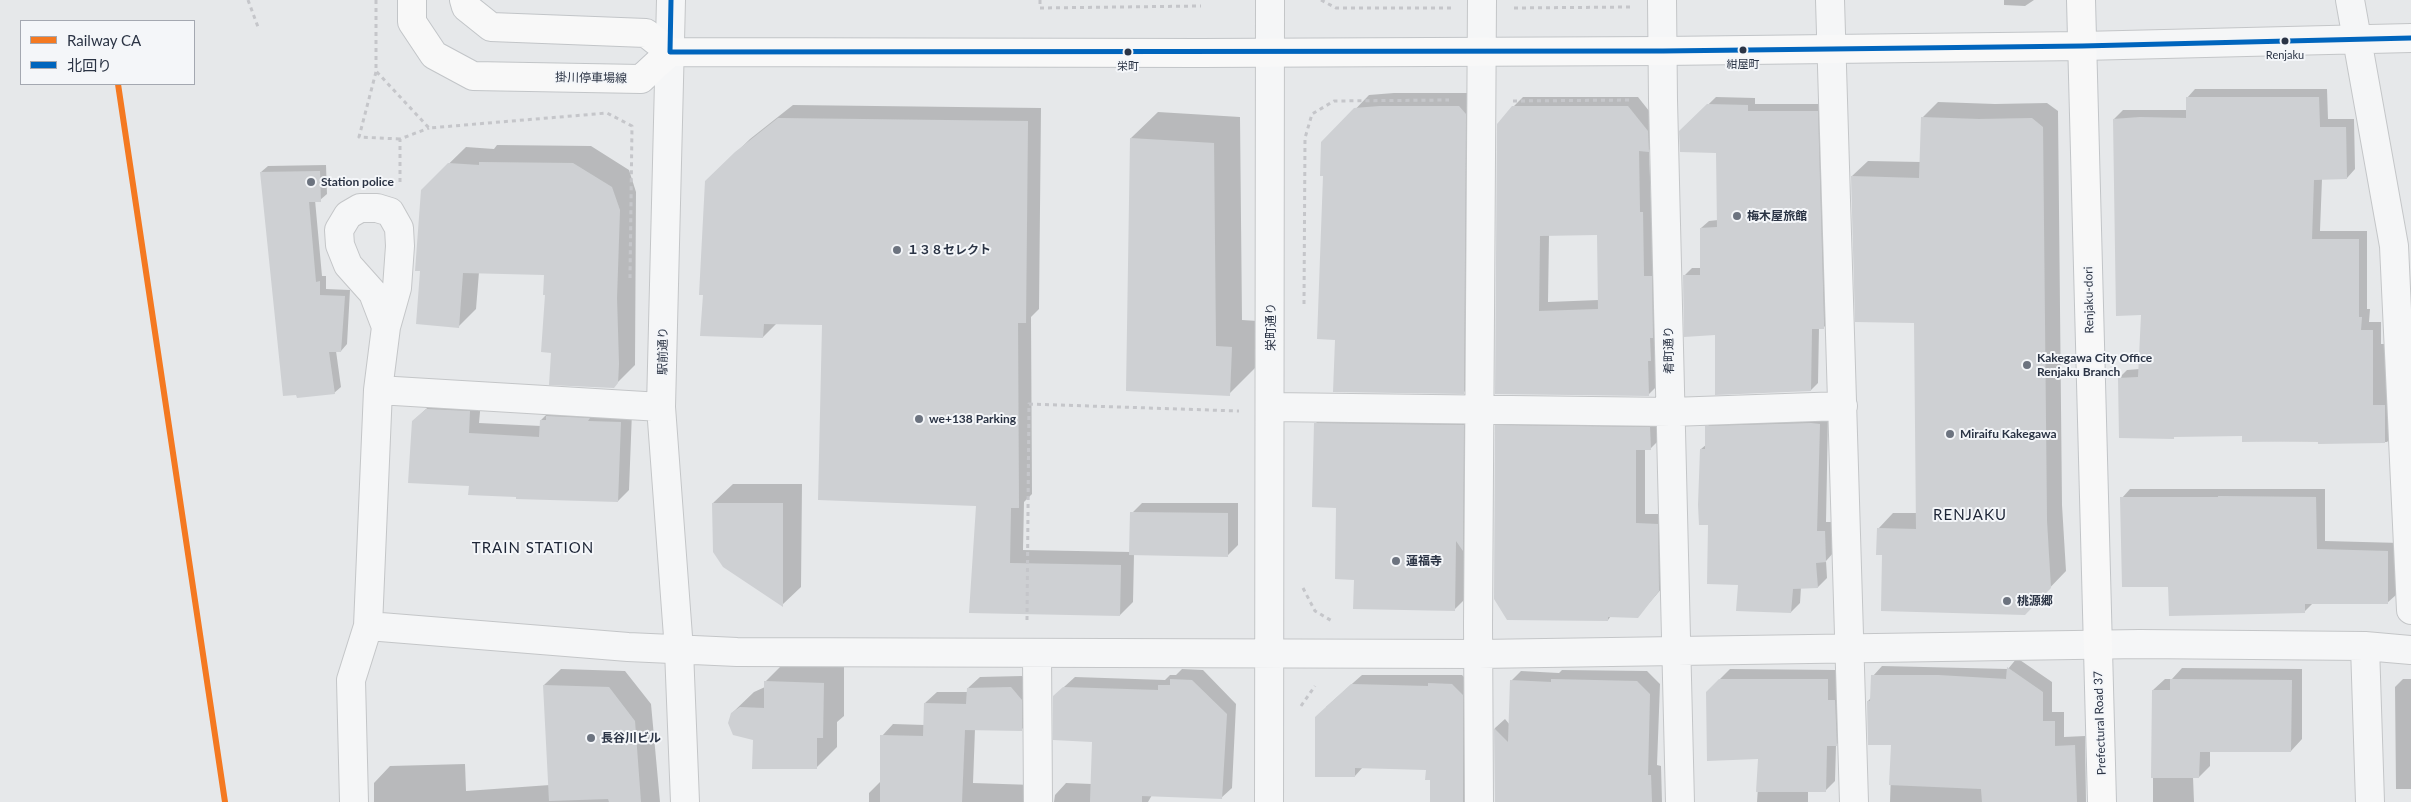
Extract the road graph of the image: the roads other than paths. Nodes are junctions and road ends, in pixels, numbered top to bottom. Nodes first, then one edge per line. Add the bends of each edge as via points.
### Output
1 (412, 0) edge
2 (464, 0) edge
3 (671, 0) edge
4 (1270, 0) edge
5 (1830, 0) edge
6 (2081, 0) edge
7 (2350, 0) edge
8 (1482, 4) edge
9 (1651, 4) edge
10 (2411, 38) edge
11 (2357, 39) junction
12 (2082, 46) junction
13 (1833, 50) junction
14 (1482, 51) junction
15 (670, 52) junction
16 (1663, 52) junction
17 (1270, 53) junction
18 (386, 327) dead end
19 (378, 390) junction
20 (1843, 406) junction
21 (661, 407) junction
22 (1271, 407) junction
23 (1480, 408) junction
24 (1671, 412) junction
25 (2411, 610) edge
26 (368, 626) junction
27 (2097, 645) junction
28 (2365, 646) junction
29 (1849, 647) junction
30 (1676, 649) junction
31 (679, 650) junction
32 (2411, 650) edge
33 (1037, 653) junction
34 (1480, 654) junction
35 (1271, 655) junction
36 (354, 802) edge
37 (685, 802) edge
38 (1038, 802) edge
39 (1269, 802) edge
40 (1479, 802) edge
41 (1680, 802) edge
42 (1854, 802) edge
43 (2102, 802) edge
44 (2370, 802) edge

1 - 15 main road, 掛川停車場線 via 412,22 434,55 473,76 641,79
2 - 15 main road via 466,7 490,27 646,33
3 - 15 street, 駅前通り
4 - 17 street, 栄町通り
5 - 13 street
6 - 12 main road, Renjaku-dori
7 - 11 street
8 - 14 street
9 - 16 street, 肴町通り
10 - 11 street
11 - 12 street
11 - 25 street via 2394,246
12 - 13 main road
12 - 27 main road, Renjaku-dori
13 - 16 main road
13 - 20 street
14 - 16 main road
14 - 17 main road
14 - 23 street
15 - 17 main road
15 - 21 street, 駅前通り
16 - 24 street, 肴町通り
17 - 22 street, 栄町通り
18 - 19 street
19 - 21 street
19 - 26 street
20 - 24 street
20 - 29 street
21 - 31 street, 駅前通り
22 - 23 street
22 - 35 street, 栄町通り
23 - 24 street
23 - 34 street
24 - 30 street, 肴町通り
26 - 31 street
26 - 36 street via 351,680
27 - 28 street
27 - 29 street
27 - 43 main road, Prefectural Road 37
28 - 32 street
28 - 44 street
29 - 30 street
29 - 42 street
30 - 34 street
30 - 41 street, 肴町通り
31 - 33 street
31 - 37 street, 駅前通り
33 - 35 street
33 - 38 street
34 - 35 street
34 - 40 street
35 - 39 street, 栄町通り

